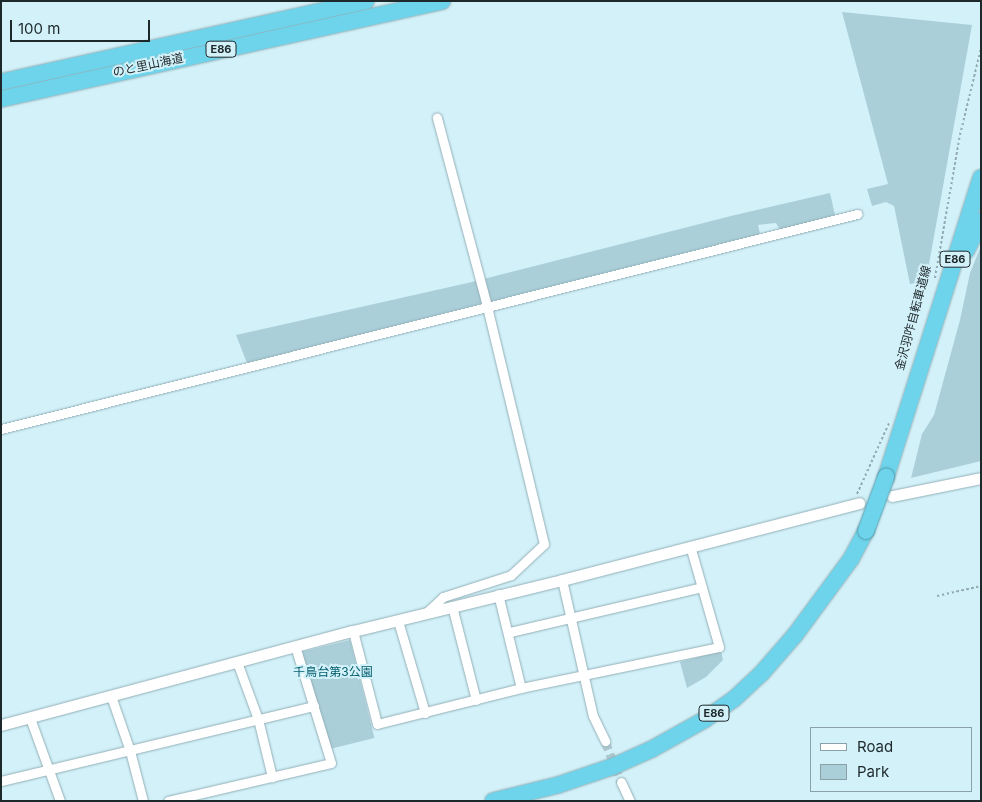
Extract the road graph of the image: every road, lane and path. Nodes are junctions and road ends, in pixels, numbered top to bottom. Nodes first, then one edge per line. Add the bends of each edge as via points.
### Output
1 (366, 1) edge
2 (442, 1) edge
3 (981, 48) edge
4 (1, 82) edge
5 (1, 99) edge
6 (436, 118) dead end
7 (981, 178) edge
8 (857, 214) dead end
9 (981, 221) edge
10 (933, 286) dead end
11 (487, 306) junction
12 (930, 341) junction
13 (892, 415) dead end
14 (1, 429) edge
15 (981, 478) edge
16 (892, 496) dead end
17 (858, 498) joint
18 (690, 546) junction
19 (562, 580) junction
20 (981, 586) edge
21 (702, 587) junction
22 (498, 594) junction
23 (937, 596) dead end
24 (452, 606) junction
25 (427, 612) junction
26 (569, 617) junction
27 (398, 621) junction
28 (353, 630) junction
29 (510, 632) junction
30 (296, 646) junction
31 (237, 662) junction
32 (582, 676) junction
33 (521, 688) junction
34 (111, 696) junction
35 (476, 700) junction
36 (314, 706) junction
37 (424, 713) junction
38 (30, 718) junction
39 (258, 719) junction
40 (1, 725) edge
41 (605, 742) tunnel mouth
42 (130, 751) junction
43 (50, 769) junction
44 (272, 777) junction
45 (1, 780) edge
46 (621, 782) tunnel mouth
47 (60, 801) edge
48 (143, 801) edge
49 (168, 801) edge
50 (493, 801) edge
51 (630, 801) edge

1 - 4 highway, のと里山海道 / E86
2 - 5 highway, のと里山海道 / E86
3 - 10 path, 金沢羽咋自転車道線 via 960,136
6 - 11 street
7 - 12 highway, E86
8 - 11 street
9 - 12 highway, E86
11 - 14 street
11 - 25 street via 544,544 511,575 443,597
12 - 50 highway, E86, bridge via 866,531 850,559 795,635 761,674 734,699 652,749 558,785
13 - 17 path
15 - 16 street
17 - 18 street
18 - 19 street
18 - 21 street
19 - 22 street
19 - 26 street
20 - 23 path
21 - 26 street
21 - 32 street via 720,647
22 - 24 street
22 - 29 street
24 - 25 street
24 - 35 street
25 - 27 street
26 - 29 street
26 - 32 street
27 - 28 street
27 - 37 street
28 - 30 street
28 - 37 street via 377,724
29 - 33 street
30 - 31 street
30 - 36 street
31 - 34 street
31 - 39 street
32 - 33 street
32 - 41 street via 592,716
33 - 35 street
34 - 38 street
34 - 42 street
35 - 37 street
36 - 39 street
36 - 44 street via 331,763
38 - 40 street
38 - 43 street
39 - 42 street
39 - 44 street
42 - 43 street
42 - 48 street
43 - 45 street
43 - 47 street
44 - 49 street
46 - 51 street

